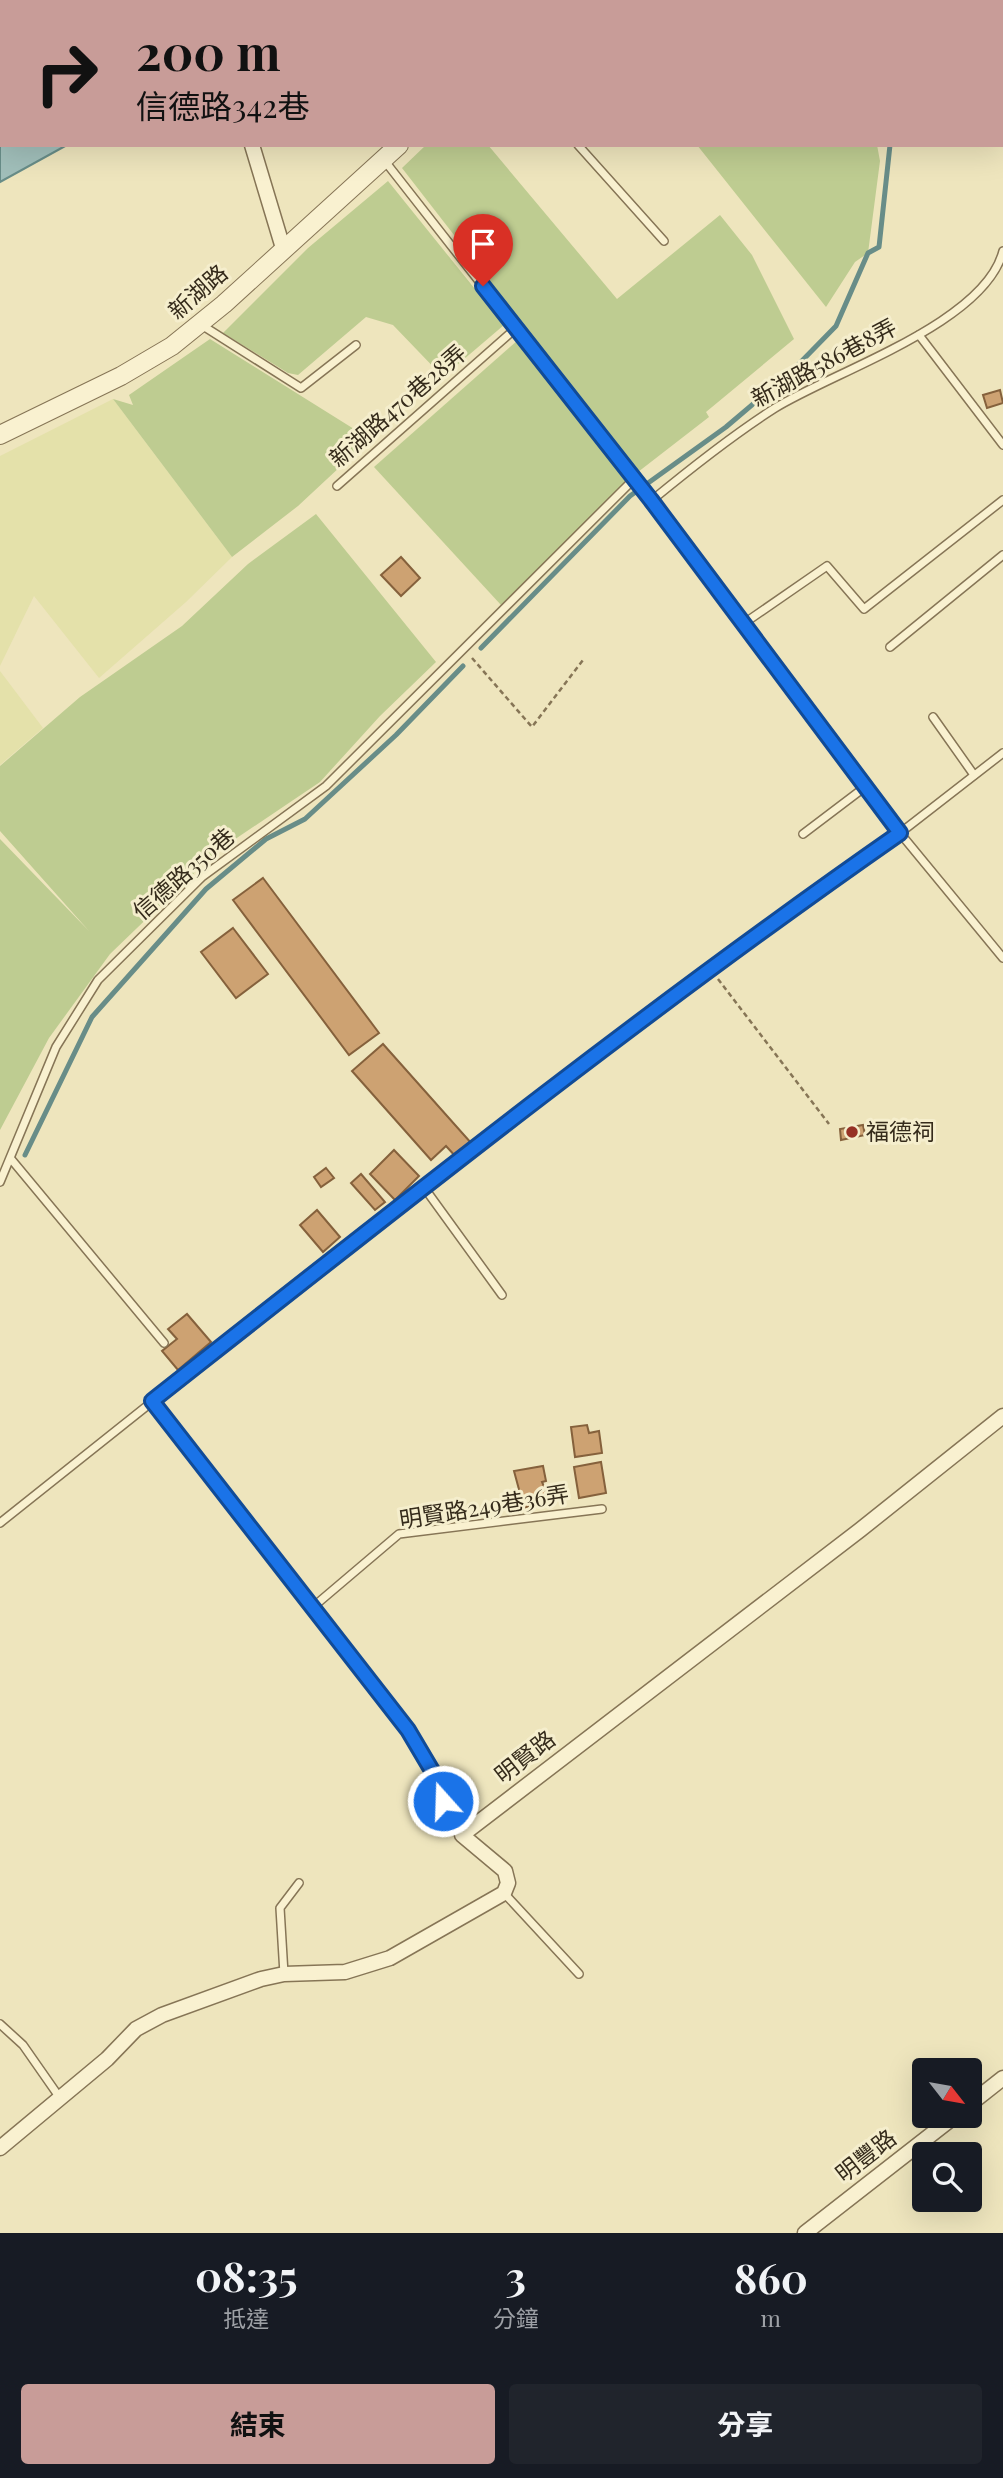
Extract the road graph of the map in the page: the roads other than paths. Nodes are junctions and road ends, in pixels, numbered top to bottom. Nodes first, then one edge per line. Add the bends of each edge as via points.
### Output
1 (253, 147) edge
2 (397, 147) edge
3 (580, 147) edge
4 (383, 159) junction
5 (664, 241) dead end
6 (283, 248) junction
7 (1003, 251) edge
8 (200, 324) junction
9 (516, 328) junction
10 (919, 335) junction
11 (356, 345) dead end
12 (0, 435) edge
13 (1003, 445) edge
14 (634, 479) junction
15 (337, 486) dead end
16 (651, 500) junction
17 (1003, 500) edge
18 (1003, 555) edge
19 (743, 624) junction
20 (890, 647) dead end
21 (933, 716) dead end
22 (1003, 753) edge
23 (974, 775) junction
24 (865, 787) junction
25 (900, 833) junction
26 (803, 834) dead end
27 (1003, 958) edge
28 (11, 1159) junction
29 (0, 1182) edge
30 (423, 1186) junction
31 (502, 1294) dead end
32 (164, 1343) dead end
33 (152, 1401) junction
34 (1003, 1416) edge
35 (602, 1509) dead end
36 (0, 1522) edge
37 (313, 1607) junction
38 (461, 1835) junction
39 (299, 1883) dead end
40 (504, 1893) junction
41 (284, 1974) junction
42 (579, 1974) dead end
43 (0, 2024) edge
44 (1003, 2078) edge
45 (982, 2095) edge
46 (60, 2098) junction
47 (940, 2128) edge
48 (0, 2148) edge
49 (805, 2233) edge

1 - 6 street
2 - 4 street, 新湖路
3 - 5 lane
4 - 6 street, 新湖路
4 - 9 lane
6 - 8 street, 新湖路
7 - 10 lane, 新湖路586巷8弄 via 980,292
8 - 11 lane via 301,388
8 - 12 street, 新湖路 via 121,376
9 - 14 lane
9 - 15 lane, 新湖路470巷28弄
10 - 13 lane
10 - 16 lane, 新湖路586巷8弄 via 759,418
14 - 16 lane
14 - 28 lane, 信德路350巷 via 326,786 202,877 98,980 56,1047
16 - 19 lane
17 - 19 lane via 864,609 827,566
18 - 20 lane
19 - 24 lane
21 - 23 lane
22 - 23 lane
23 - 25 lane
24 - 25 lane
24 - 26 lane
25 - 27 lane
25 - 30 lane via 710,969
28 - 29 lane, 信德路350巷
28 - 32 lane
30 - 31 lane
30 - 33 lane
33 - 36 lane
33 - 37 lane
34 - 38 street, 明賢路
35 - 37 lane, 明賢路249巷36弄 via 398,1534
37 - 38 lane via 408,1730
38 - 40 street via 505,1871 508,1883
39 - 41 lane via 280,1908
40 - 41 street via 390,1958 345,1972
40 - 42 lane
41 - 46 street via 162,2015 136,2029
43 - 46 lane via 23,2045
44 - 45 street
46 - 48 street
47 - 49 street, 明豐路

